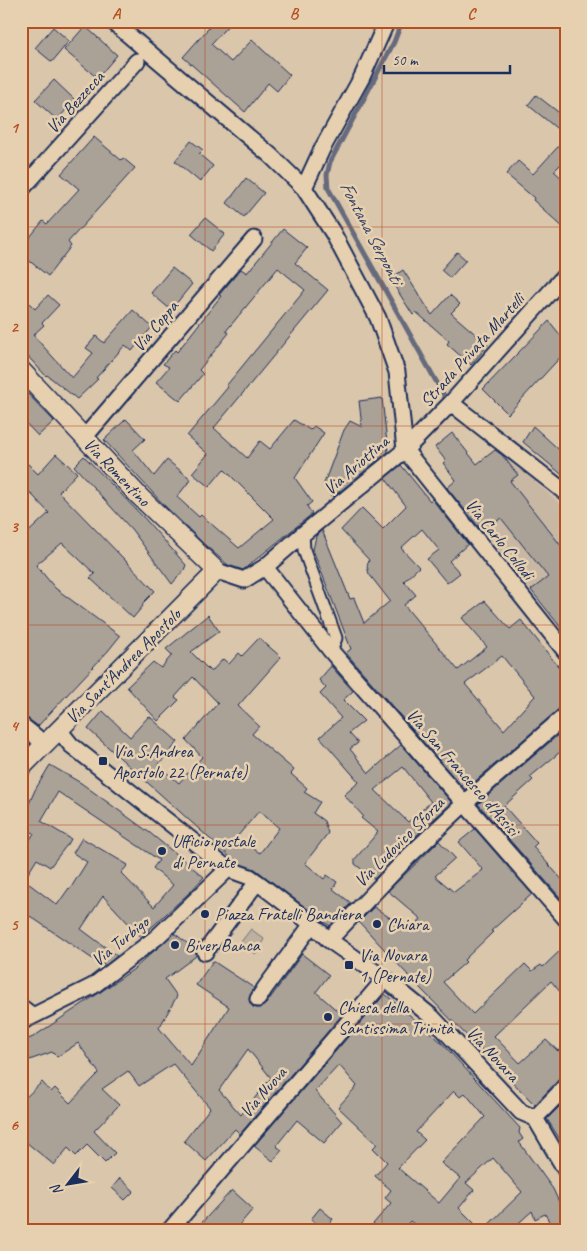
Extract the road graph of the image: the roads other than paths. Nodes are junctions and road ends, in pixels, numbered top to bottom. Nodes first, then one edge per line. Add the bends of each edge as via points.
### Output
1 (112, 21) edge
2 (387, 21) edge
3 (137, 61) dead end
4 (304, 188) junction
5 (21, 190) edge
6 (254, 239) dead end
7 (566, 274) edge
8 (21, 370) edge
9 (451, 403) junction
10 (84, 438) junction
11 (405, 450) junction
12 (566, 493) edge
13 (303, 534) junction
14 (265, 567) junction
15 (217, 571) junction
16 (331, 651) junction
17 (566, 652) edge
18 (566, 715) edge
19 (21, 725) edge
20 (59, 730) junction
21 (45, 744) junction
22 (21, 768) edge
23 (465, 803) junction
24 (228, 869) junction
25 (257, 882) junction
26 (566, 919) edge
27 (312, 924) junction
28 (329, 940) junction
29 (205, 952) dead end
30 (385, 979) junction
31 (258, 999) dead end
32 (21, 1007) edge
33 (27, 1019) edge
34 (566, 1086) edge
35 (535, 1118) junction
36 (566, 1171) edge
37 (170, 1230) edge

1 - 4 street, Via Ariottina via 270,155
2 - 4 street via 362,77
3 - 5 street, Via Bezzecca
4 - 11 street, Via Ariottina via 333,233 378,318 397,372
6 - 10 street, Via Coppa
7 - 9 street, Strada Privata Martelli
8 - 10 street, Via Romentino
9 - 11 street, Strada Privata Martelli
9 - 12 street
10 - 15 street, Via Romentino
11 - 13 street, Via Ariottina
11 - 17 street, Via Carlo Collodi
13 - 14 street, Via Ariottina
13 - 16 street via 304,550 336,638
14 - 15 street, Via Ariottina via 244,580
14 - 16 street, Via San Francesco d'Assisi
15 - 20 street, Via Sant'Andrea Apostolo
16 - 23 street, Via San Francesco d'Assisi
18 - 23 street, Via Ludovico Sforza
19 - 21 street
20 - 21 street
20 - 24 street, Via Sant'Andrea Apostolo via 71,745
21 - 22 street
23 - 26 street, Via San Francesco d'Assisi
23 - 28 street, Via Ludovico Sforza
24 - 25 street, Via Sant'Andrea Apostolo
24 - 33 street, Via Turbigo via 157,937 123,964 93,986
25 - 27 street, Via Sant'Andrea Apostolo
25 - 29 street
27 - 28 street, Via Sant'Andrea Apostolo
27 - 31 street
28 - 30 street, Via Novara
30 - 35 street, Via Novara via 432,1017 521,1112
30 - 37 street, Via Nuova
32 - 33 street
34 - 35 street
35 - 36 street, Via Novara

